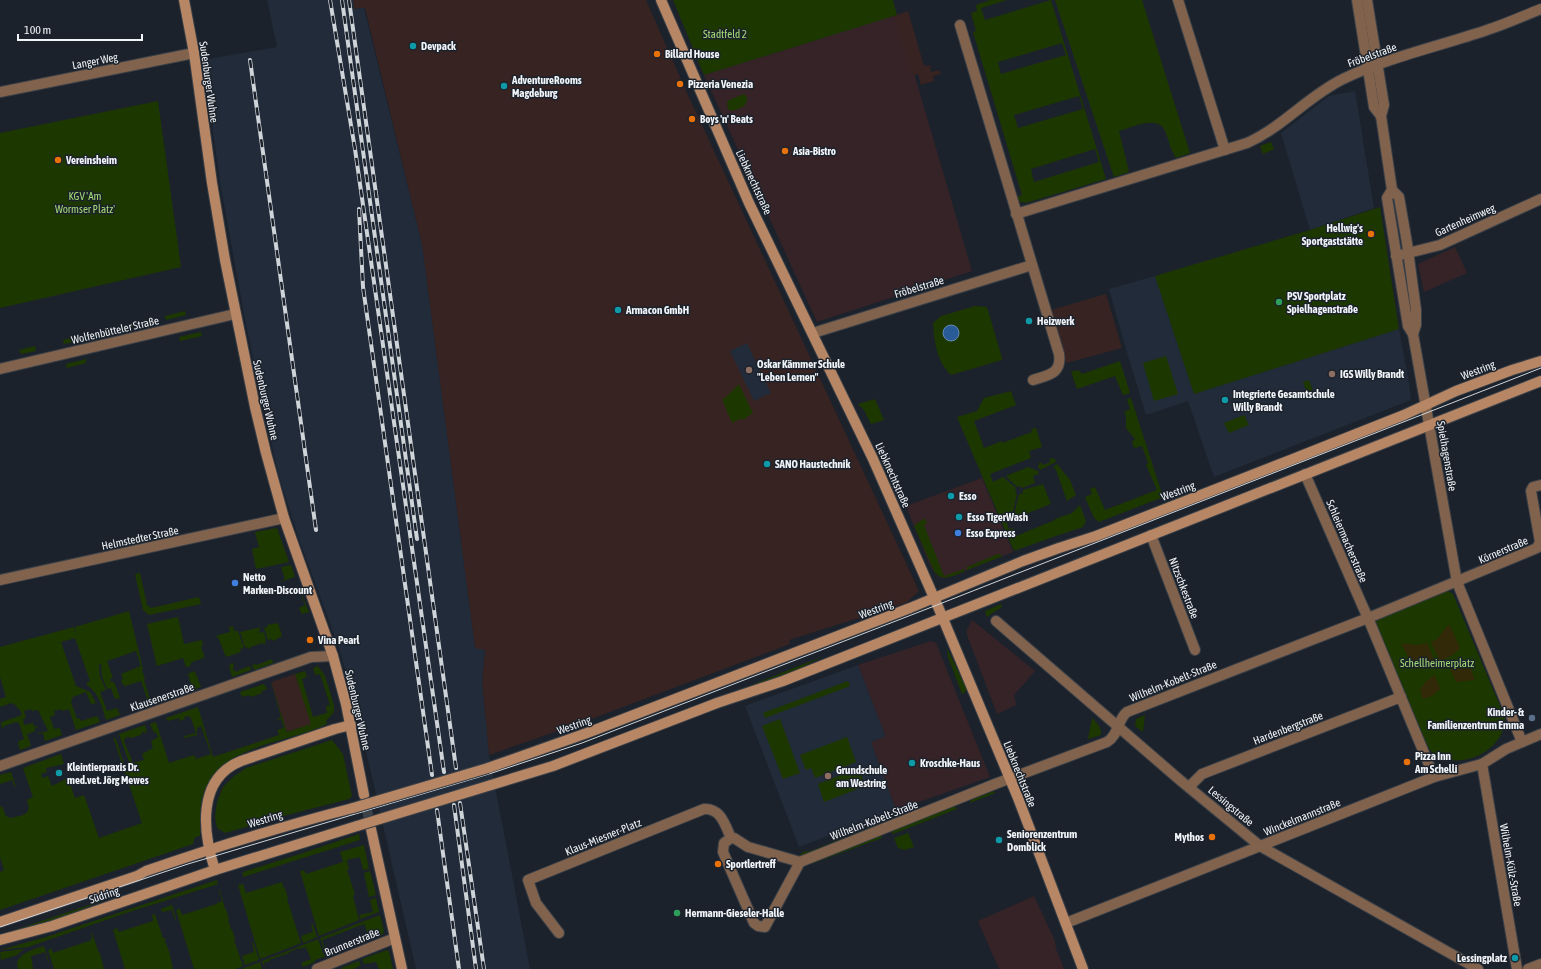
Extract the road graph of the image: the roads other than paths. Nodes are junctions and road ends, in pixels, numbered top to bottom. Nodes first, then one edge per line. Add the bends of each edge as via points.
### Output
1 (184, 0) edge
2 (661, 0) edge
3 (1178, 0) edge
4 (1357, 0) edge
5 (1367, 0) edge
6 (1541, 8) edge
7 (960, 25) dead end
8 (194, 53) junction
9 (1378, 65) junction
10 (1368, 69) junction
11 (0, 92) edge
12 (1381, 116) junction
13 (1225, 150) junction
14 (1392, 190) junction
15 (1541, 199) edge
16 (1016, 214) junction
17 (1407, 253) junction
18 (1396, 256) junction
19 (1032, 265) junction
20 (235, 314) junction
21 (813, 333) junction
22 (1413, 334) junction
23 (1541, 361) edge
24 (0, 369) edge
25 (1033, 380) dead end
26 (1541, 381) edge
27 (1426, 404) junction
28 (1429, 425) junction
29 (1305, 474) junction
30 (1541, 485) edge
31 (284, 518) junction
32 (1151, 535) junction
33 (0, 580) edge
34 (1457, 582) junction
35 (934, 598) junction
36 (942, 617) junction
37 (1368, 618) junction
38 (996, 621) dead end
39 (1195, 650) dead end
40 (333, 656) junction
41 (1401, 697) junction
42 (351, 725) junction
43 (1119, 727) junction
44 (1541, 734) edge
45 (1522, 742) junction
46 (1482, 764) junction
47 (0, 766) edge
48 (1434, 777) junction
49 (1010, 779) junction
50 (1189, 787) junction
51 (364, 796) tunnel mouth
52 (371, 829) tunnel mouth
53 (730, 838) junction
54 (1260, 846) junction
55 (209, 849) junction
56 (800, 862) junction
57 (215, 870) junction
58 (0, 922) edge
59 (1066, 923) junction
60 (559, 933) dead end
61 (395, 938) junction
62 (0, 940) edge
63 (1541, 964) edge
64 (317, 969) edge
65 (402, 969) edge
66 (1083, 969) edge
67 (1478, 969) edge
68 (1517, 969) edge
69 (1528, 969) edge

1 - 8 main road, Sudenburger Wuhne
2 - 21 main road, Liebknechtstraße via 749,203
3 - 13 street
4 - 10 street, Spielhagenstraße
5 - 9 street, Spielhagenstraße
6 - 9 street, Fröbelstraße via 1490,30
7 - 16 street
8 - 11 street, Langer Weg
8 - 20 main road, Sudenburger Wuhne via 212,183
9 - 10 street, Fröbelstraße
9 - 12 street, Spielhagenstraße via 1384,105
10 - 12 street, Spielhagenstraße via 1374,107
10 - 13 street, Fröbelstraße via 1330,86 1268,132 1247,143
12 - 14 street, Spielhagenstraße
13 - 16 street, Fröbelstraße
14 - 17 street, Spielhagenstraße via 1399,197
14 - 18 street, Spielhagenstraße via 1387,198
15 - 17 street, Gartenheimweg via 1440,245
16 - 19 street
17 - 18 street, Gartenheimweg
17 - 22 street, Spielhagenstraße via 1416,310
18 - 22 street, Spielhagenstraße via 1408,326
19 - 21 street, Fröbelstraße
19 - 25 street via 1060,359 1054,372
20 - 24 street, Wolfenbütteler Straße
20 - 31 main road, Sudenburger Wuhne via 266,453
21 - 35 main road, Liebknechtstraße via 873,459
22 - 27 street, Spielhagenstraße
23 - 27 main road, Westring
26 - 28 main road
27 - 28 street, Spielhagenstraße
27 - 35 main road, Westring via 1293,459 1096,536 1023,561
28 - 29 main road
28 - 34 street, Spielhagenstraße
29 - 32 main road
29 - 37 street, Schleiermacherstraße
30 - 34 street, Körnerstraße via 1533,487 1531,491 1540,541 1538,548
31 - 33 street, Helmstedter Straße
31 - 40 main road, Sudenburger Wuhne
32 - 36 main road
32 - 39 street, Nitzschkestraße
34 - 37 street
34 - 45 street
35 - 36 main road, Liebknechtstraße
35 - 55 main road, Westring, bridge via 587,733 488,768
36 - 49 main road, Liebknechtstraße
36 - 57 main road, bridge via 775,684 717,703 548,768
37 - 41 street
37 - 43 street, Wilhelm-Kobelt-Straße via 1128,712
38 - 43 street, Lessingstraße
40 - 42 main road, Sudenburger Wuhne
40 - 47 street, Klausenerstraße via 311,657
41 - 48 street
41 - 50 street, Hardenbergstraße via 1202,774
42 - 51 main road, Sudenburger Wuhne
42 - 55 main road via 230,766 216,780 208,800 206,833
43 - 49 street, Wilhelm-Kobelt-Straße via 1113,738 1107,742
43 - 50 street, Lessingstraße
44 - 45 street, Winckelmannstraße
45 - 46 street, Winckelmannstraße
46 - 48 street, Winckelmannstraße
46 - 68 street, Wilhelm-Külz-Straße
48 - 54 street, Winckelmannstraße
49 - 56 street, Wilhelm-Kobelt-Straße
49 - 59 main road, Liebknechtstraße
50 - 54 street, Lessingstraße
52 - 61 main road
53 - 56 street via 748,847
53 - 56 street via 724,843 723,852 754,923 758,926 763,927 767,924
53 - 60 street, Klaus-Miesner-Platz via 718,814 704,809 528,880 536,903
54 - 59 street, Winckelmannstraße
54 - 67 street, Lessingstraße
55 - 57 main road
55 - 58 main road, Südring
57 - 62 main road, Südring
59 - 66 main road, Liebknechtstraße
61 - 64 street, Brunnerstraße
61 - 65 main road
63 - 69 street

